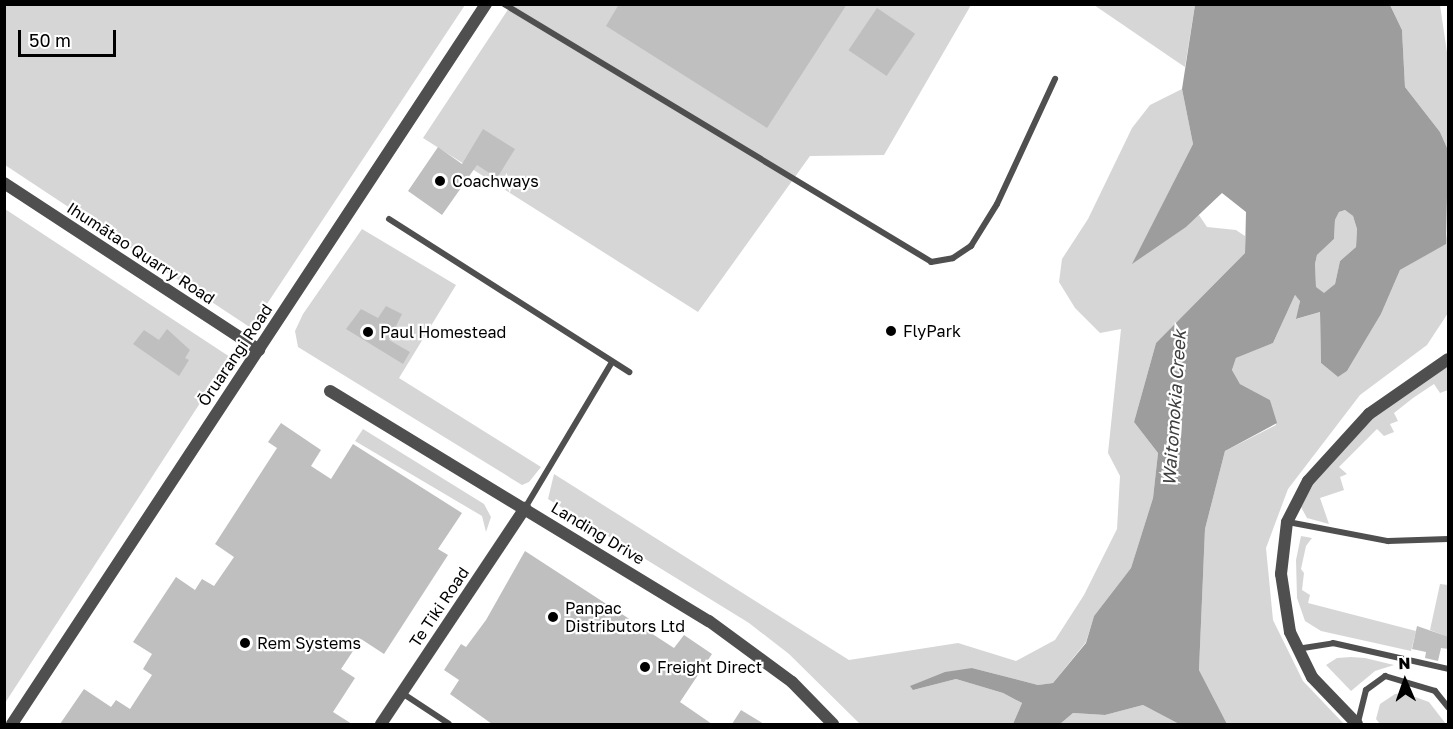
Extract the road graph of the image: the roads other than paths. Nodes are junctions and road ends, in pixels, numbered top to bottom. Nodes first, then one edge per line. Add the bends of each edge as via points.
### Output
1 (486, 4) edge
2 (504, 4) edge
3 (1055, 79) dead end
4 (4, 183) edge
5 (389, 219) dead end
6 (259, 350) junction
7 (1449, 359) edge
8 (612, 362) junction
9 (628, 372) dead end
10 (330, 391) dead end
11 (525, 508) junction
12 (1287, 522) junction
13 (1449, 539) edge
14 (1297, 649) junction
15 (1449, 669) edge
16 (402, 693) junction
17 (1449, 707) edge
18 (12, 724) edge
19 (381, 724) edge
20 (449, 724) edge
21 (833, 724) edge
22 (1358, 724) edge

1 - 6 street, Ōruarangi Road
2 - 3 lane via 931,262 952,258 972,246 997,204
4 - 6 street, Ihumātao Quarry Road
5 - 8 lane
6 - 18 street, Ōruarangi Road
7 - 12 street via 1369,414 1308,481
8 - 9 lane
8 - 11 lane
10 - 11 street, Landing Drive
11 - 16 street, Te Tiki Road
11 - 21 street, Landing Drive via 742,643 792,682
12 - 13 lane via 1388,541
12 - 14 street via 1281,574 1283,604
14 - 15 lane via 1333,643
14 - 22 street via 1312,676
16 - 19 street, Te Tiki Road
16 - 20 lane
17 - 22 lane via 1436,691 1385,676 1366,690

